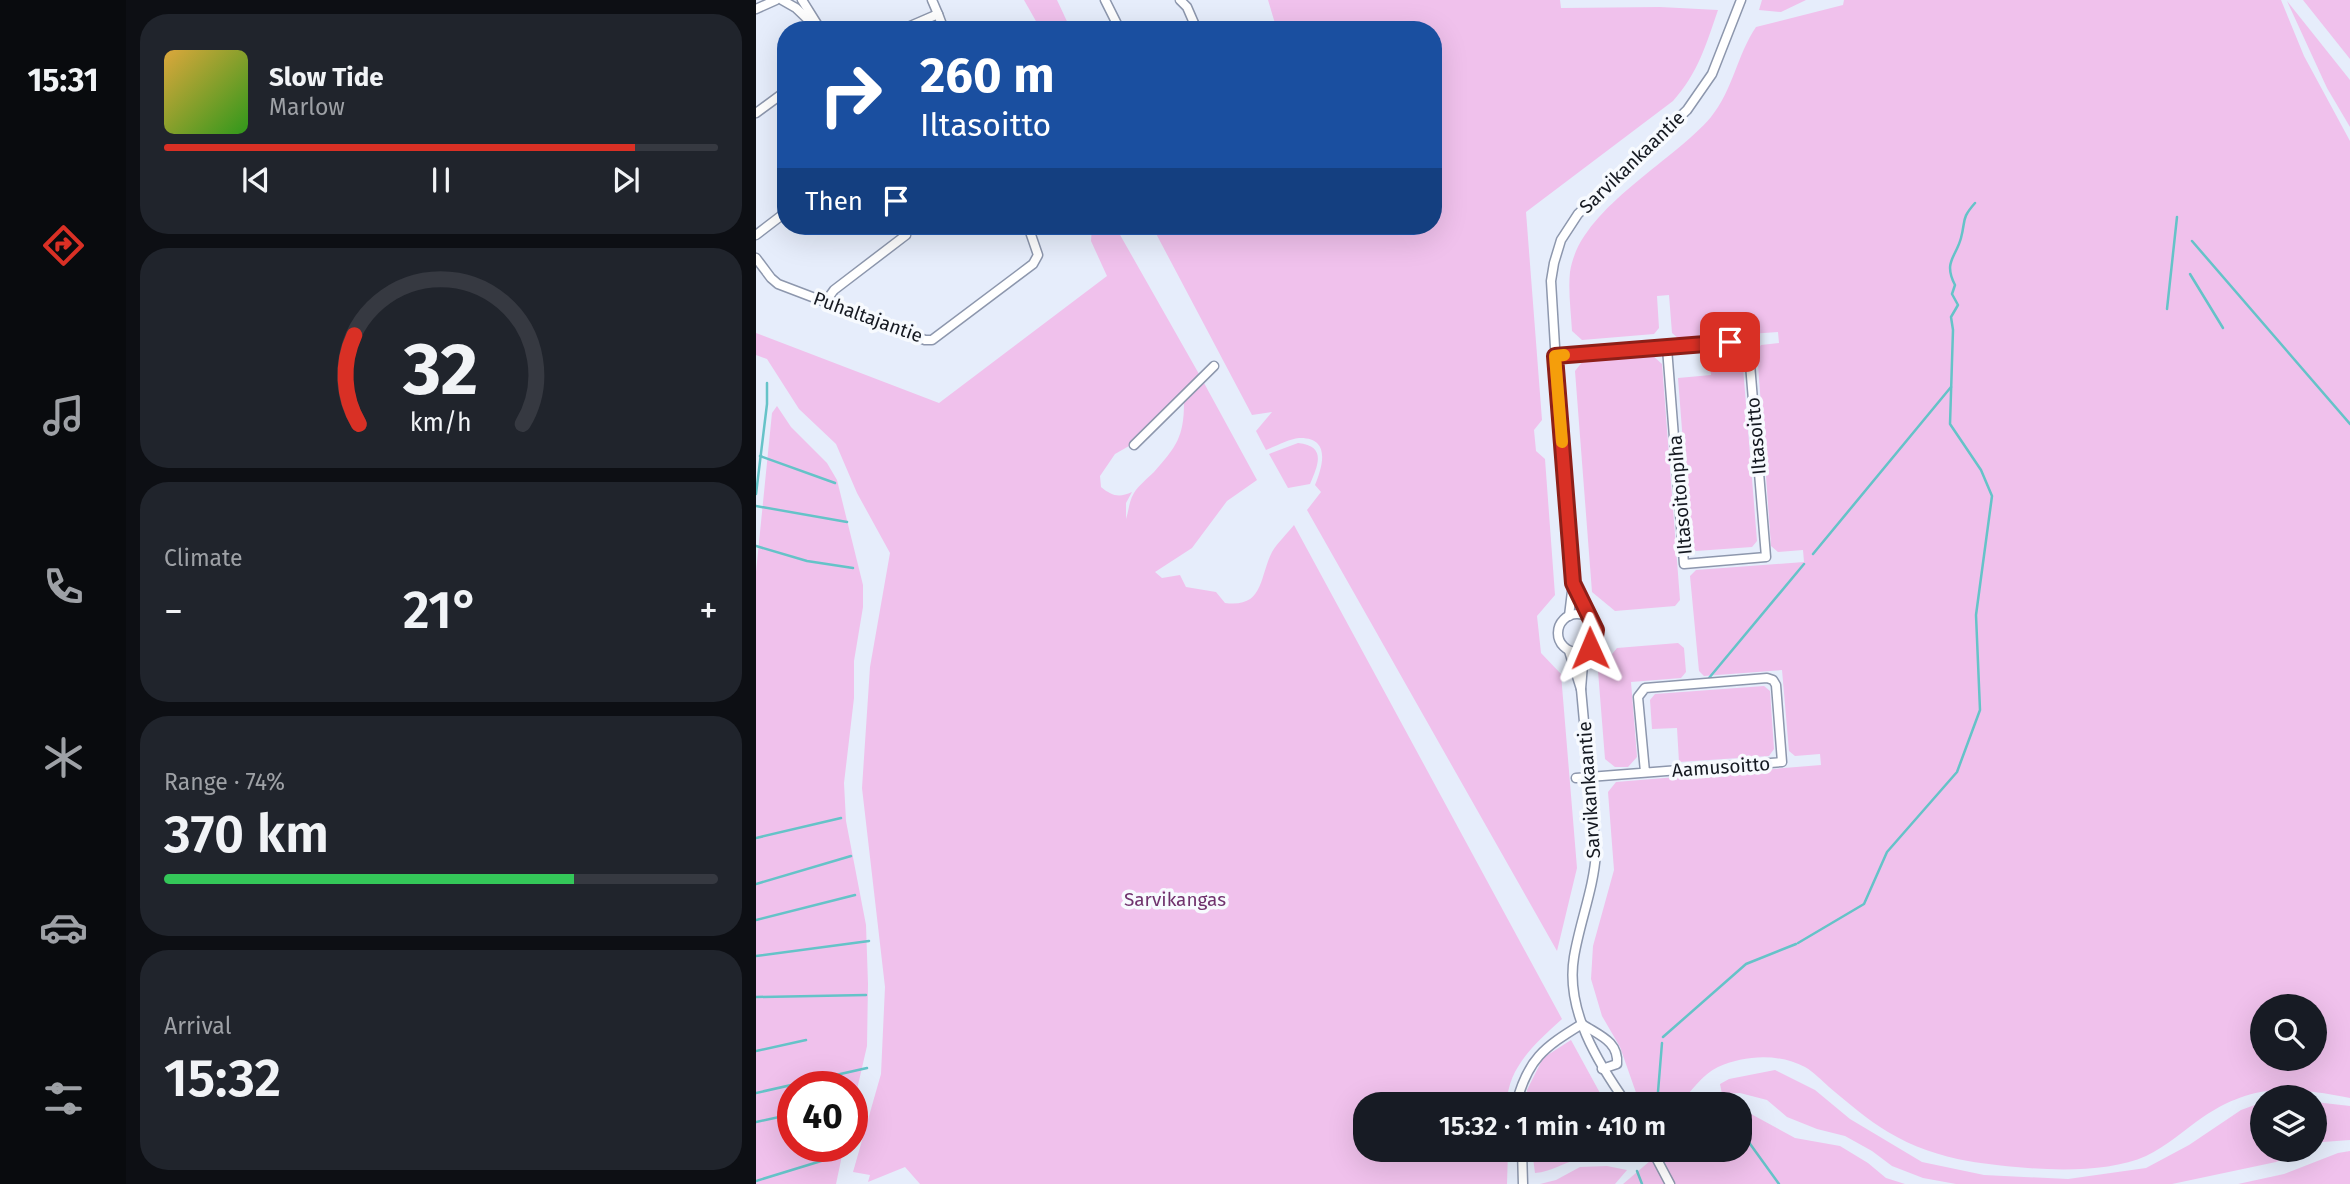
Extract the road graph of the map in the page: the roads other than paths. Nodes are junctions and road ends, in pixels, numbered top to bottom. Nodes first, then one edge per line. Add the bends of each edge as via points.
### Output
1 (779, 0) edge
2 (802, 0) edge
3 (932, 0) edge
4 (1105, 0) edge
5 (1180, 0) edge
6 (1741, 0) edge
7 (756, 9) edge
8 (938, 14) junction
9 (810, 21) edge
10 (815, 21) edge
11 (922, 21) edge
12 (941, 21) edge
13 (1116, 21) edge
14 (1192, 21) edge
15 (777, 98) edge
16 (756, 113) edge
17 (777, 219) edge
18 (756, 235) edge
19 (906, 235) dead end
20 (1032, 235) edge
21 (756, 258) edge
22 (825, 301) junction
23 (1667, 348) junction
24 (1555, 356) junction
25 (1214, 366) dead end
26 (1133, 445) dead end
27 (1766, 557) joint
28 (1573, 583) junction
29 (1569, 616) junction
30 (1590, 618) junction
31 (1569, 651) junction
32 (1584, 652) junction
33 (1581, 689) junction
34 (1645, 772) junction
35 (1589, 776) junction
36 (1576, 778) dead end
37 (1582, 1024) junction
38 (1602, 1069) junction
39 (1519, 1092) edge
40 (1618, 1092) edge
41 (1522, 1162) edge
42 (1658, 1162) edge
43 (1523, 1184) edge
44 (1670, 1184) edge

1 - 7 street
1 - 9 street
2 - 10 street
3 - 8 street
4 - 13 street
5 - 14 street
6 - 24 street, Sarvikankaantie via 1712,74 1687,110 1586,205 1561,240 1551,281
8 - 11 street
8 - 12 street
15 - 16 street
17 - 18 street
19 - 22 street
20 - 22 street, Puhaltajantie via 1038,255 1033,264 932,340
21 - 22 street, Puhaltajantie via 775,282
23 - 24 street, Iltasoitto
23 - 27 street, Iltasoitonpiha via 1684,564
23 - 27 street, Iltasoitto via 1748,340
24 - 28 street, Sarvikankaantie
25 - 26 street
28 - 29 street, Sarvikankaantie
28 - 30 street, Sarvikankaantie
29 - 30 street
29 - 31 street, Sarvikankaantie via 1558,633
30 - 32 street, Sarvikankaantie via 1597,636
31 - 32 street
31 - 33 street, Sarvikankaantie
32 - 33 street, Sarvikankaantie
33 - 35 street, Sarvikankaantie
34 - 34 street, Aamusoitto via 1782,762 1773,680 1645,688 1639,697
34 - 35 street, Aamusoitto
35 - 36 street, Aamusoitto
35 - 37 street, Sarvikankaantie via 1595,876 1573,957 1572,981
37 - 38 street, Sarvikankaantie
37 - 38 street via 1614,1045 1617,1064
37 - 39 street via 1535,1058
38 - 40 street, Sarvikankaantie
41 - 43 street
42 - 44 street

